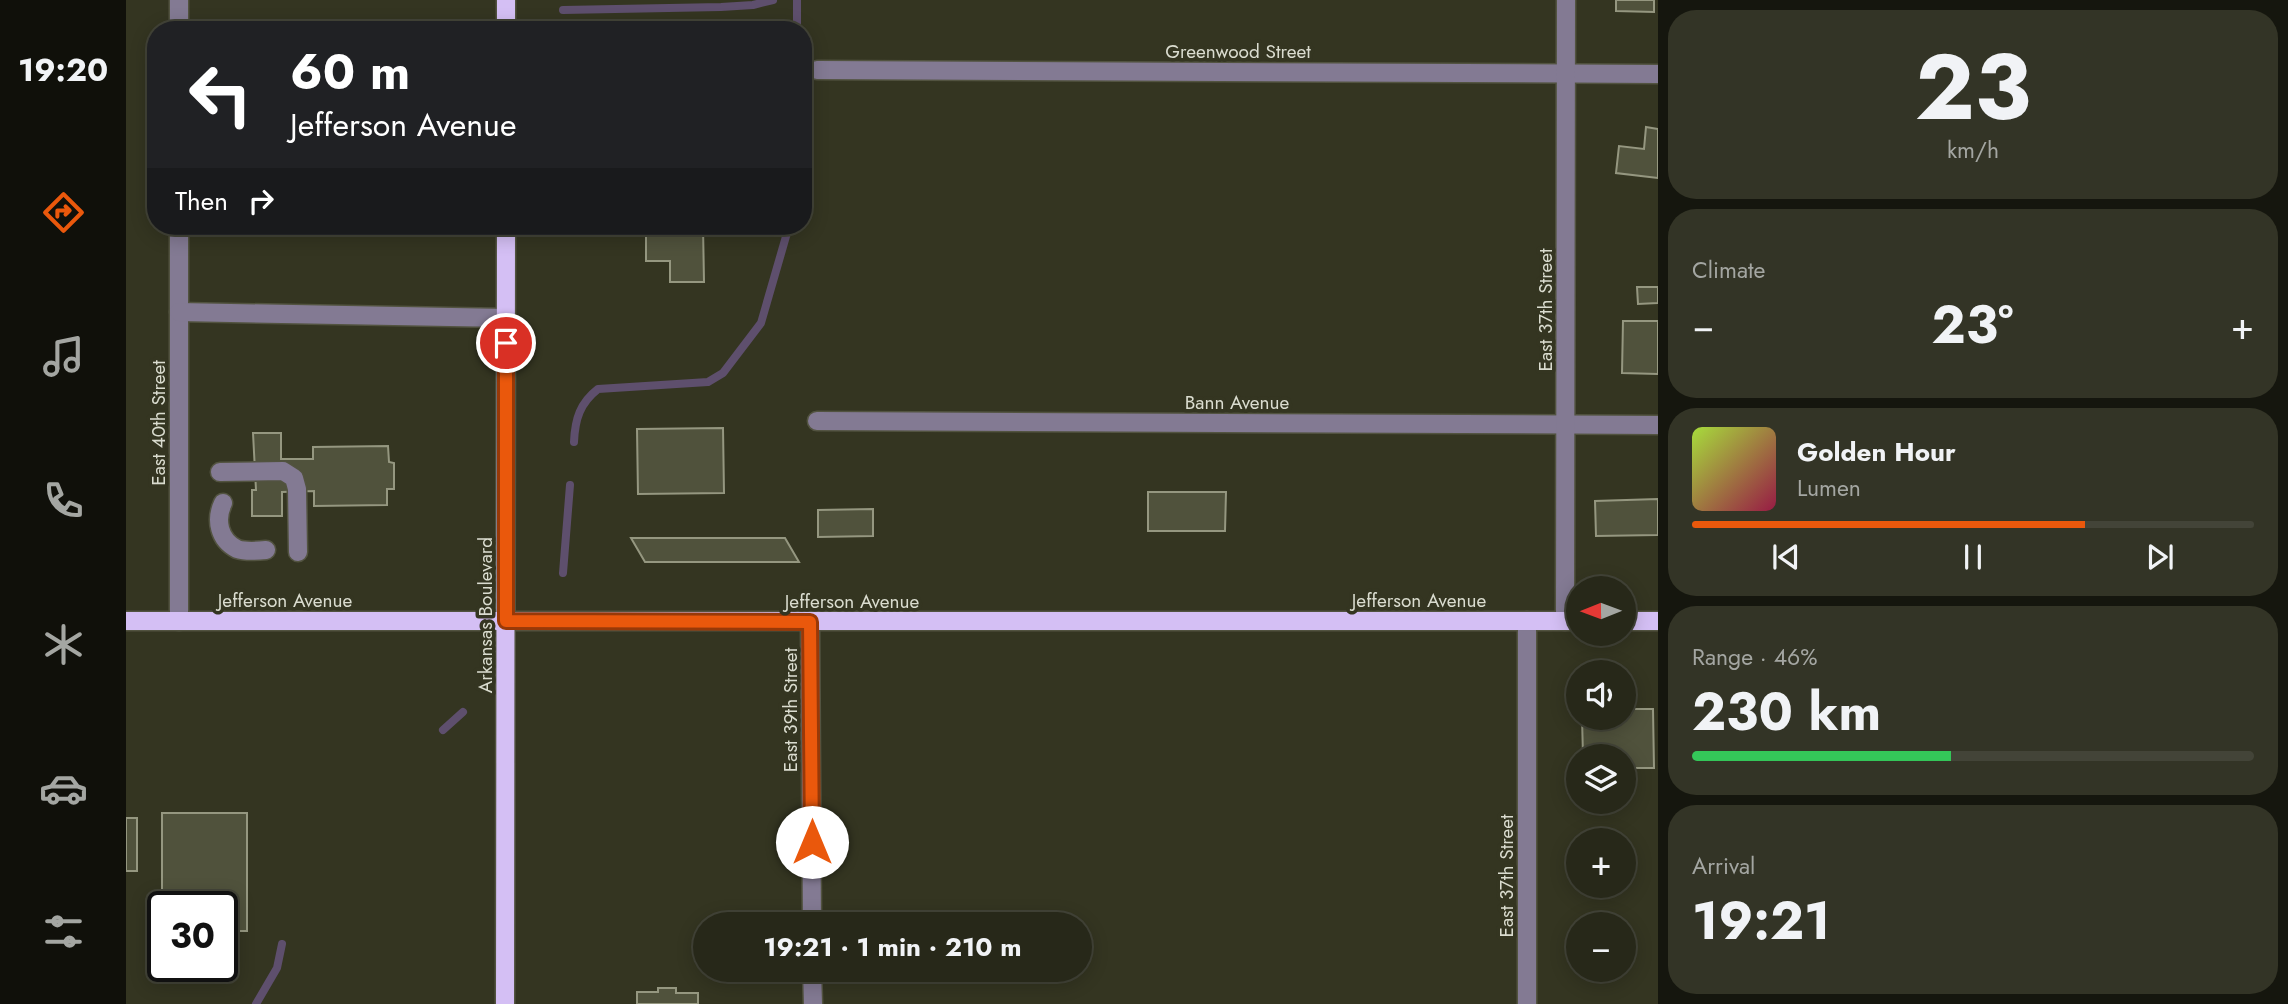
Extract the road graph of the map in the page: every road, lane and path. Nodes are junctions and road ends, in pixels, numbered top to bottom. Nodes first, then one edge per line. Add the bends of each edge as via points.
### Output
1 (179, 0) edge
2 (506, 0) edge
3 (1566, 0) edge
4 (179, 21) edge
5 (506, 21) edge
6 (817, 70) dead end
7 (1566, 74) junction
8 (1658, 74) edge
9 (179, 235) edge
10 (506, 235) edge
11 (179, 312) junction
12 (506, 318) junction
13 (817, 421) dead end
14 (1566, 425) junction
15 (1658, 425) edge
16 (220, 472) dead end
17 (223, 503) dead end
18 (267, 550) dead end
19 (298, 552) dead end
20 (1571, 576) edge
21 (126, 621) edge
22 (179, 621) junction
23 (506, 621) junction
24 (1527, 621) junction
25 (1566, 621) edge
26 (1636, 621) edge
27 (1658, 621) edge
28 (810, 622) junction
29 (812, 912) edge
30 (813, 982) edge
31 (505, 1004) edge
32 (813, 1004) edge
33 (1527, 1004) edge

1 - 4 street
2 - 5 main road
3 - 7 street, East 37th Street
6 - 7 street, Greenwood Street
7 - 8 street, Greenwood Street
7 - 14 street, East 37th Street
9 - 11 street, East 40th Street
10 - 12 main road, Arkansas Boulevard
11 - 12 street
11 - 22 street, East 40th Street
12 - 23 main road, Arkansas Boulevard
13 - 14 street, Bann Avenue
14 - 15 street, Bann Avenue
14 - 20 street, East 37th Street
16 - 19 street via 283,471 294,478
17 - 18 street via 218,522 228,541 239,549
21 - 22 main road, Jefferson Avenue
22 - 23 main road, Jefferson Avenue
23 - 28 main road, Jefferson Avenue
23 - 31 main road, Arkansas Boulevard
24 - 25 main road, Jefferson Avenue
24 - 28 main road, Jefferson Avenue
24 - 33 street, East 37th Street
26 - 27 main road
28 - 29 street, East 39th Street
30 - 32 street

